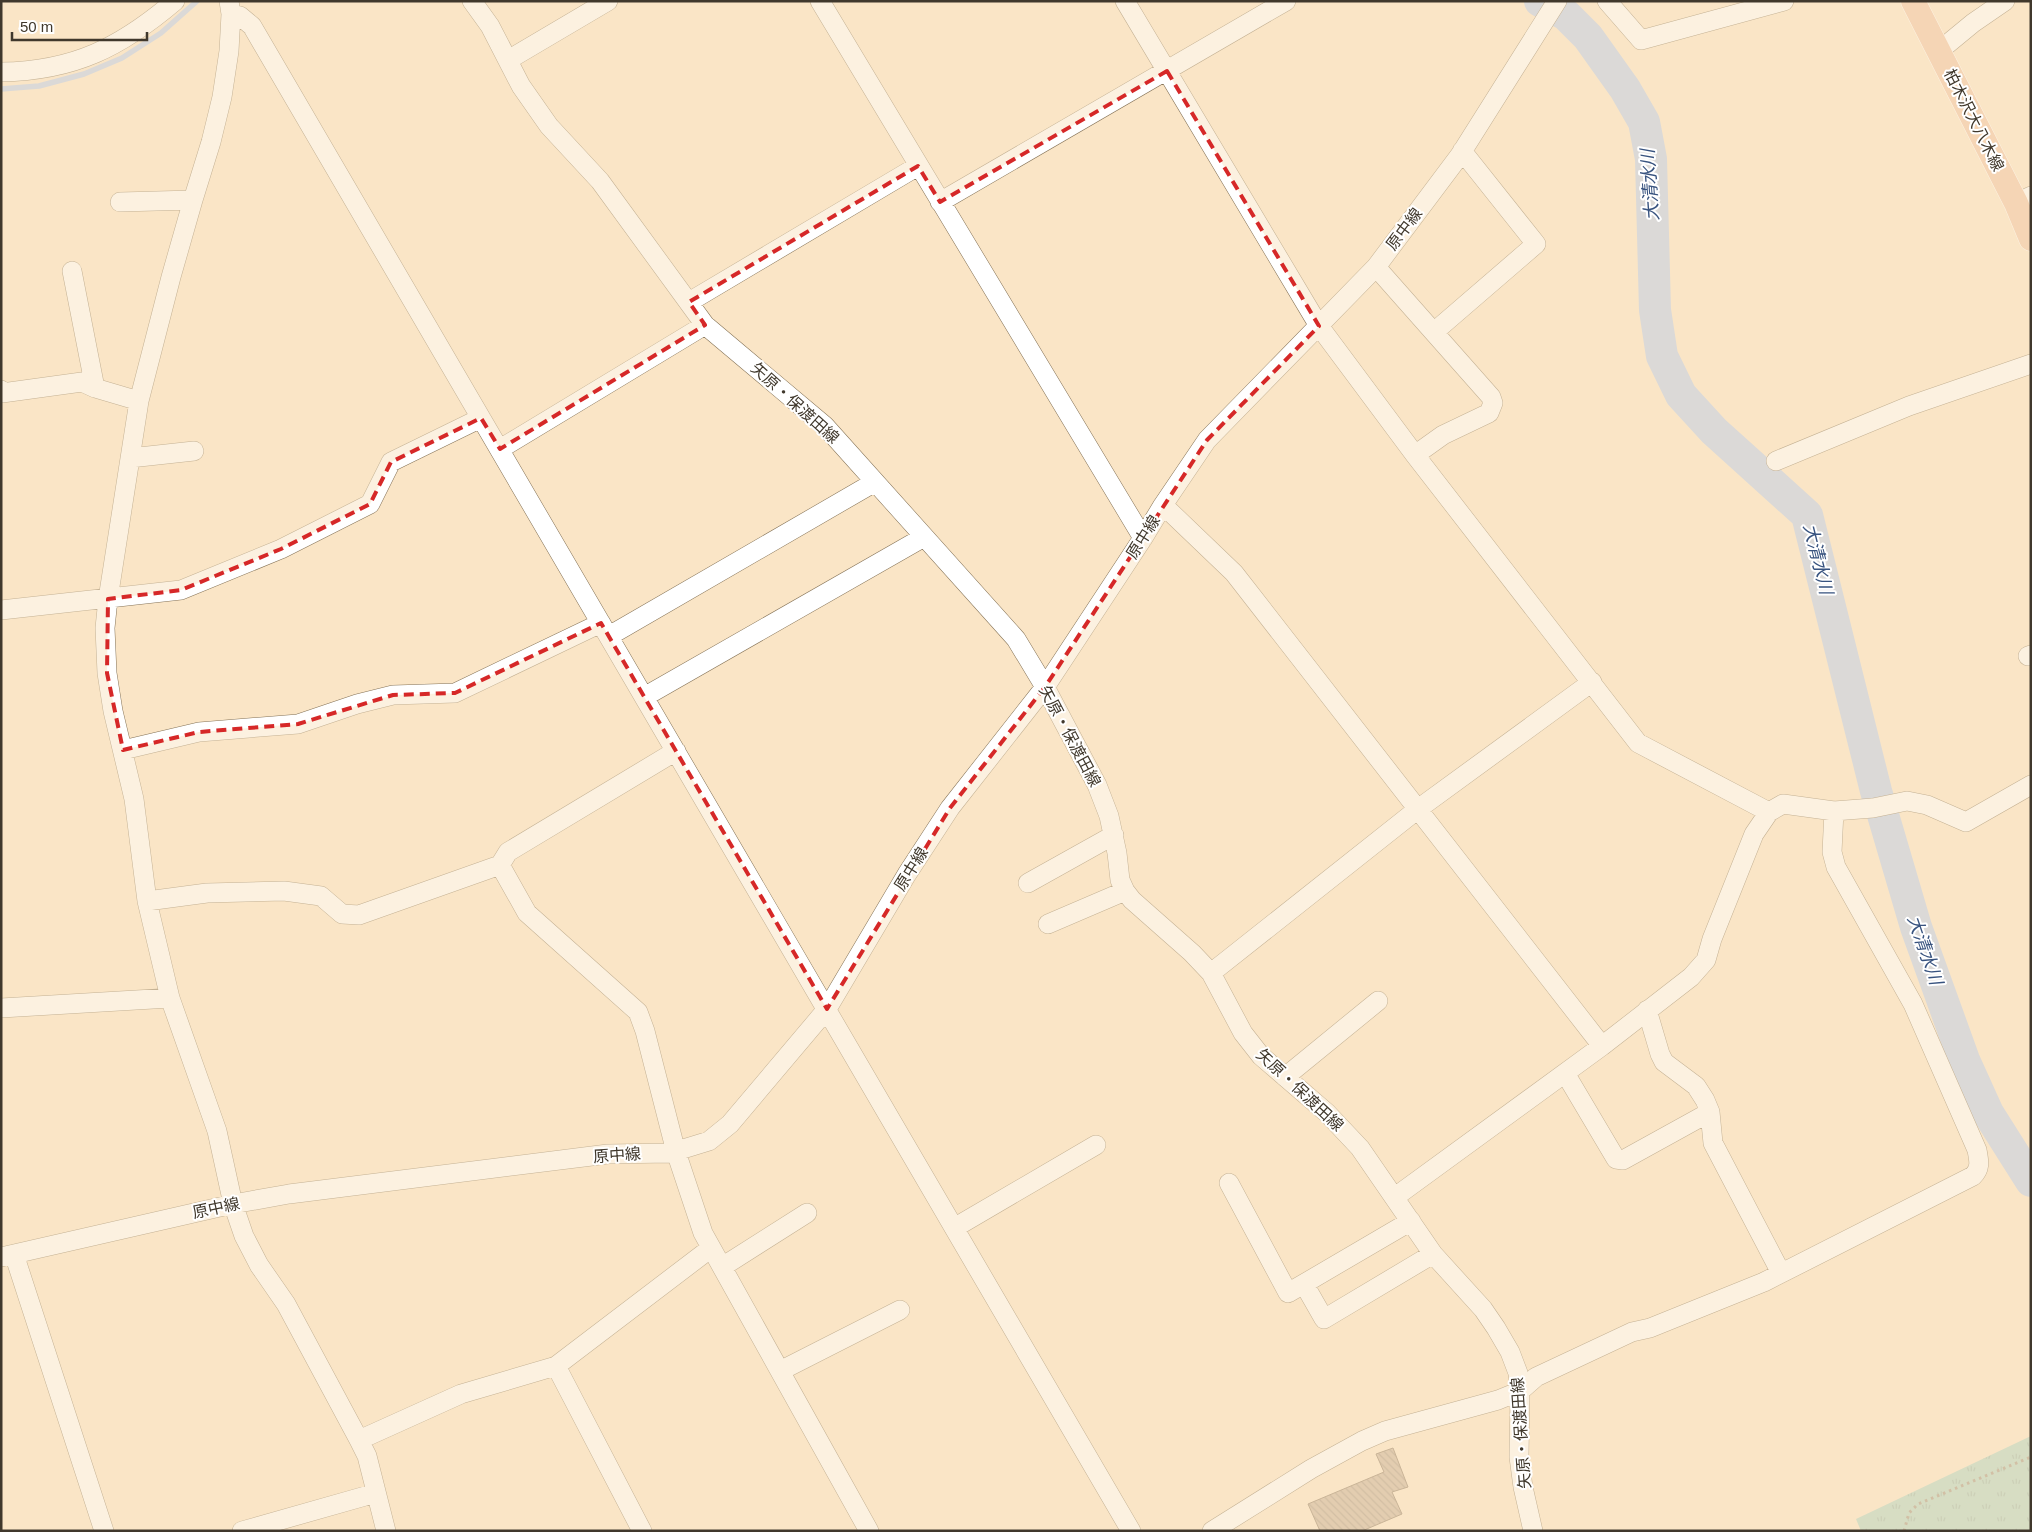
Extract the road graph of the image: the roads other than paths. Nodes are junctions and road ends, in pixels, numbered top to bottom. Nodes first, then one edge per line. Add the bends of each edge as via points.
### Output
1 (175, 1) edge
2 (472, 1) edge
3 (608, 1) edge
4 (820, 1) edge
5 (1125, 1) edge
6 (1286, 1) edge
7 (1557, 1) edge
8 (1607, 1) edge
9 (1784, 1) edge
10 (1913, 1) edge
11 (2005, 1) edge
12 (230, 8) edge
13 (1939, 51) junction
14 (508, 60) junction
15 (1167, 71) junction
16 (1, 72) edge
17 (1462, 151) junction
18 (918, 166) junction
19 (2023, 199) edge
20 (193, 200) junction
21 (120, 202) dead end
22 (940, 202) junction
23 (2031, 239) edge
24 (1376, 267) junction
25 (72, 271) dead end
26 (689, 302) junction
27 (705, 325) junction
28 (1319, 326) junction
29 (1434, 332) junction
30 (2031, 364) edge
31 (95, 388) junction
32 (1, 390) edge
33 (139, 401) junction
34 (481, 418) junction
35 (500, 449) junction
36 (194, 451) dead end
37 (1415, 455) junction
38 (130, 458) junction
39 (1776, 461) dead end
40 (875, 482) junction
41 (1163, 505) junction
42 (924, 536) junction
43 (1143, 538) junction
44 (108, 599) junction
45 (1, 610) edge
46 (605, 629) junction
47 (1592, 682) junction
48 (1045, 687) junction
49 (644, 697) junction
50 (123, 750) junction
51 (676, 751) junction
52 (2031, 785) edge
53 (1418, 809) junction
54 (1834, 811) junction
55 (1769, 812) junction
56 (1114, 835) junction
57 (500, 864) junction
58 (1028, 884) dead end
59 (1125, 891) junction
60 (147, 901) junction
61 (1048, 924) dead end
62 (1211, 972) junction
63 (170, 998) junction
64 (1378, 1001) dead end
65 (1, 1008) edge
66 (827, 1009) junction
67 (1647, 1010) junction
68 (1602, 1046) junction
69 (1565, 1073) junction
70 (1285, 1077) junction
71 (1710, 1112) junction
72 (1096, 1145) dead end
73 (676, 1152) junction
74 (1229, 1183) dead end
75 (1395, 1197) junction
76 (233, 1204) junction
77 (807, 1213) dead end
78 (1411, 1221) junction
79 (954, 1228) junction
80 (712, 1248) junction
81 (1433, 1254) junction
82 (7, 1255) edge
83 (722, 1266) junction
84 (1781, 1273) junction
85 (1304, 1284) junction
86 (900, 1310) dead end
87 (556, 1366) junction
88 (780, 1371) junction
89 (1520, 1391) junction
90 (360, 1440) junction
91 (376, 1494) junction
92 (104, 1531) edge
93 (242, 1531) edge
94 (386, 1531) edge
95 (642, 1531) edge
96 (869, 1531) edge
97 (1131, 1531) edge
98 (1212, 1531) edge
99 (1533, 1531) edge

1 - 16 street via 122,41 78,61 48,69
2 - 14 street, 矢原・保渡田線
3 - 14 street
4 - 18 street
5 - 15 street
6 - 15 street
7 - 17 street, 原中線
8 - 9 street via 1641,40
10 - 13 main road, 柏木沢大八木線
11 - 13 street
12 - 20 street via 222,97
12 - 34 street via 252,26
13 - 19 main road, 柏木沢大八木線
14 - 26 street, 矢原・保渡田線 via 521,86 549,126 600,181
15 - 22 street
15 - 28 street
17 - 24 street, 原中線
17 - 29 street via 1536,244
18 - 22 street
18 - 26 street
19 - 23 main road, 柏木沢大八木線
20 - 21 street
20 - 33 street
22 - 43 street
24 - 28 street, 原中線
24 - 29 street
25 - 31 street
26 - 27 street, 矢原・保渡田線
27 - 35 street
27 - 40 street, 矢原・保渡田線 via 825,426
28 - 37 street
28 - 41 street, 原中線 via 1208,440
29 - 37 street via 1493,403 1489,413 1443,435
30 - 39 street via 1909,406
31 - 32 street via 82,382 2,393
31 - 33 street
33 - 38 street
34 - 35 street
34 - 44 street via 391,462 370,504 281,549 181,590
35 - 46 street
36 - 38 street
37 - 47 street
38 - 44 street
40 - 42 street, 矢原・保渡田線
40 - 46 street
41 - 43 street, 原中線
41 - 53 street via 1234,573
42 - 48 street, 矢原・保渡田線 via 1016,638
42 - 49 street
43 - 48 street, 原中線
44 - 45 street
44 - 50 street via 105,628 107,673
46 - 49 street
46 - 50 street via 455,693 393,695 298,724 199,732
47 - 53 street
47 - 55 street via 1638,743
48 - 56 street, 矢原・保渡田線 via 1097,785
48 - 66 street, 原中線 via 950,808
49 - 51 street
50 - 60 street via 134,799
51 - 57 street via 508,852
51 - 66 street
52 - 54 street via 1966,822 1927,805 1907,801
53 - 62 street
53 - 68 street
54 - 55 street via 1782,804
54 - 84 street via 1832,852 1836,867 1913,1004 1977,1150 1980,1165 1973,1176
55 - 67 street via 1754,834 1706,960 1691,977
56 - 58 street
56 - 59 street, 矢原・保渡田線 via 1120,880
57 - 60 street via 359,915 342,914 321,896 284,891 207,893
57 - 73 street via 527,913 638,1012
59 - 61 street
59 - 62 street, 矢原・保渡田線
60 - 63 street
62 - 70 street, 矢原・保渡田線 via 1243,1033 1261,1056
63 - 65 street
63 - 76 street via 217,1132
64 - 70 street
66 - 73 street, 原中線 via 730,1124 709,1141
66 - 79 street
67 - 68 street
67 - 71 street via 1664,1062 1696,1086
68 - 69 street
69 - 71 street via 1616,1159 1624,1160
69 - 75 street
70 - 75 street, 矢原・保渡田線 via 1327,1113 1360,1148
71 - 84 street via 1713,1143
72 - 79 street
73 - 76 street, 原中線 via 608,1154 325,1189
73 - 80 street via 704,1234
74 - 85 street via 1288,1293
75 - 78 street, 矢原・保渡田線
76 - 82 street, 原中線
76 - 90 street via 258,1265 286,1304
77 - 83 street
78 - 81 street, 矢原・保渡田線
78 - 85 street
79 - 97 street
80 - 83 street
80 - 87 street
81 - 85 street via 1324,1319
81 - 89 street, 矢原・保渡田線 via 1496,1328 1510,1352 1518,1373
82 - 92 street
83 - 88 street
84 - 89 street via 1650,1328 1632,1332 1536,1377
86 - 88 street
87 - 90 street via 461,1394
87 - 95 street
88 - 96 street
89 - 98 street via 1385,1431 1362,1441
89 - 99 street, 矢原・保渡田線 via 1519,1457
90 - 91 street
91 - 93 street
91 - 94 street

